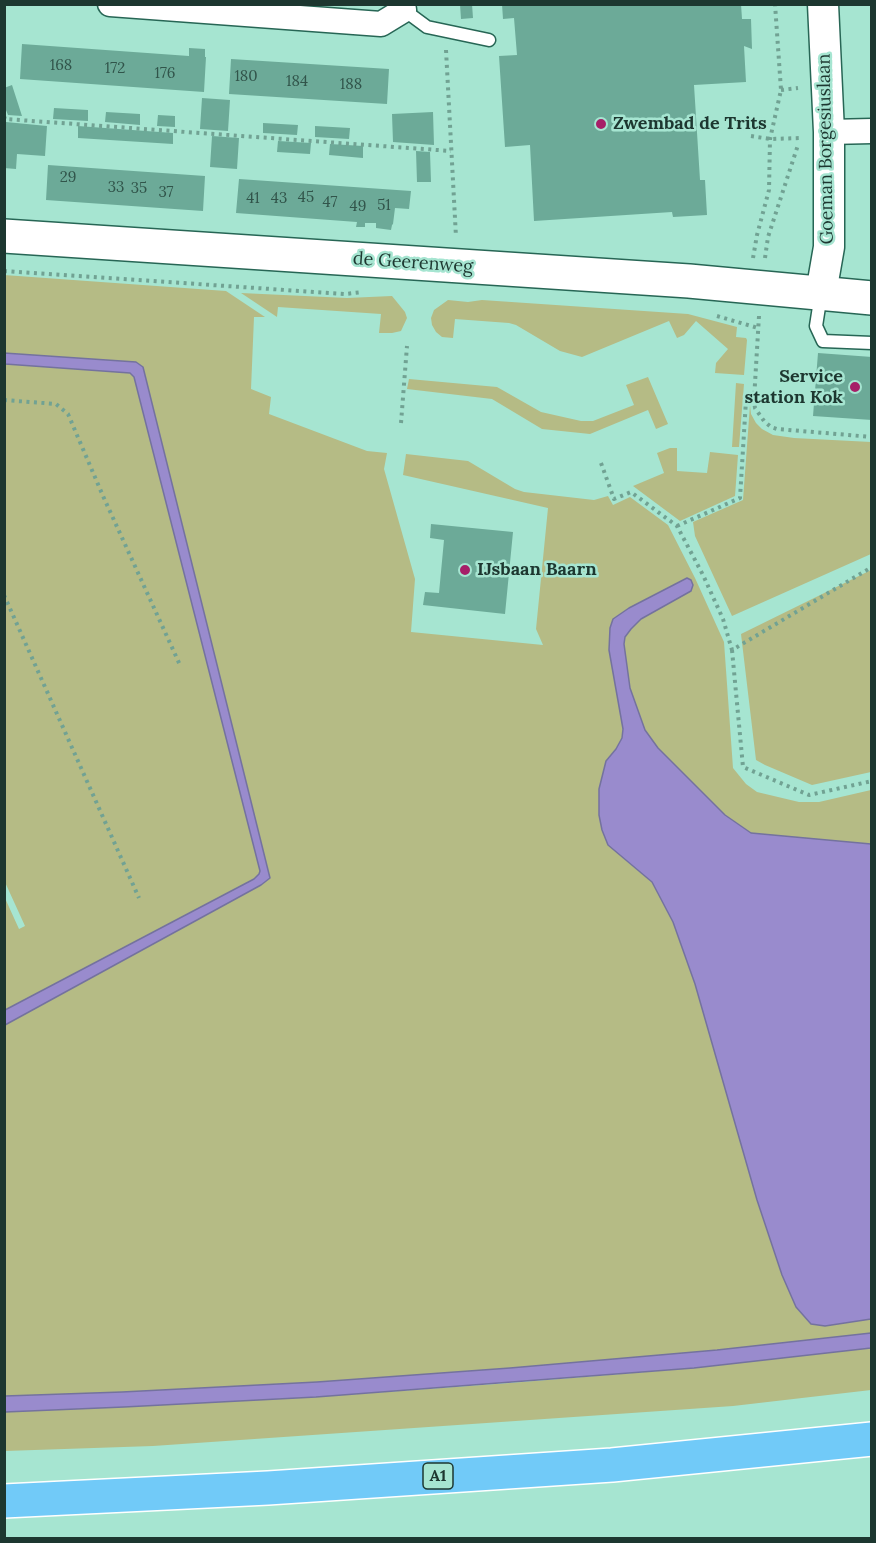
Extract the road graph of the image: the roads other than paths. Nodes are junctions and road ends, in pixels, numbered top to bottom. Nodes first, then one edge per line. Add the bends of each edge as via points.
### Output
1 (110, 4) edge
2 (823, 4) edge
3 (404, 7) edge
4 (489, 40) dead end
5 (872, 131) edge
6 (829, 132) junction
7 (4, 236) edge
8 (821, 293) junction
9 (872, 298) edge
10 (872, 343) edge
11 (872, 1439) edge
12 (4, 1500) edge

1 - 3 street via 381,24
2 - 6 street, Goeman Borgesiuslaan
3 - 4 lane via 427,27
5 - 6 street
6 - 8 street, Goeman Borgesiuslaan via 829,247
7 - 8 main road, de Geerenweg
8 - 9 main road, de Geerenweg
8 - 10 lane via 816,326 823,341
11 - 12 highway, A1 via 600,1466 268,1488

